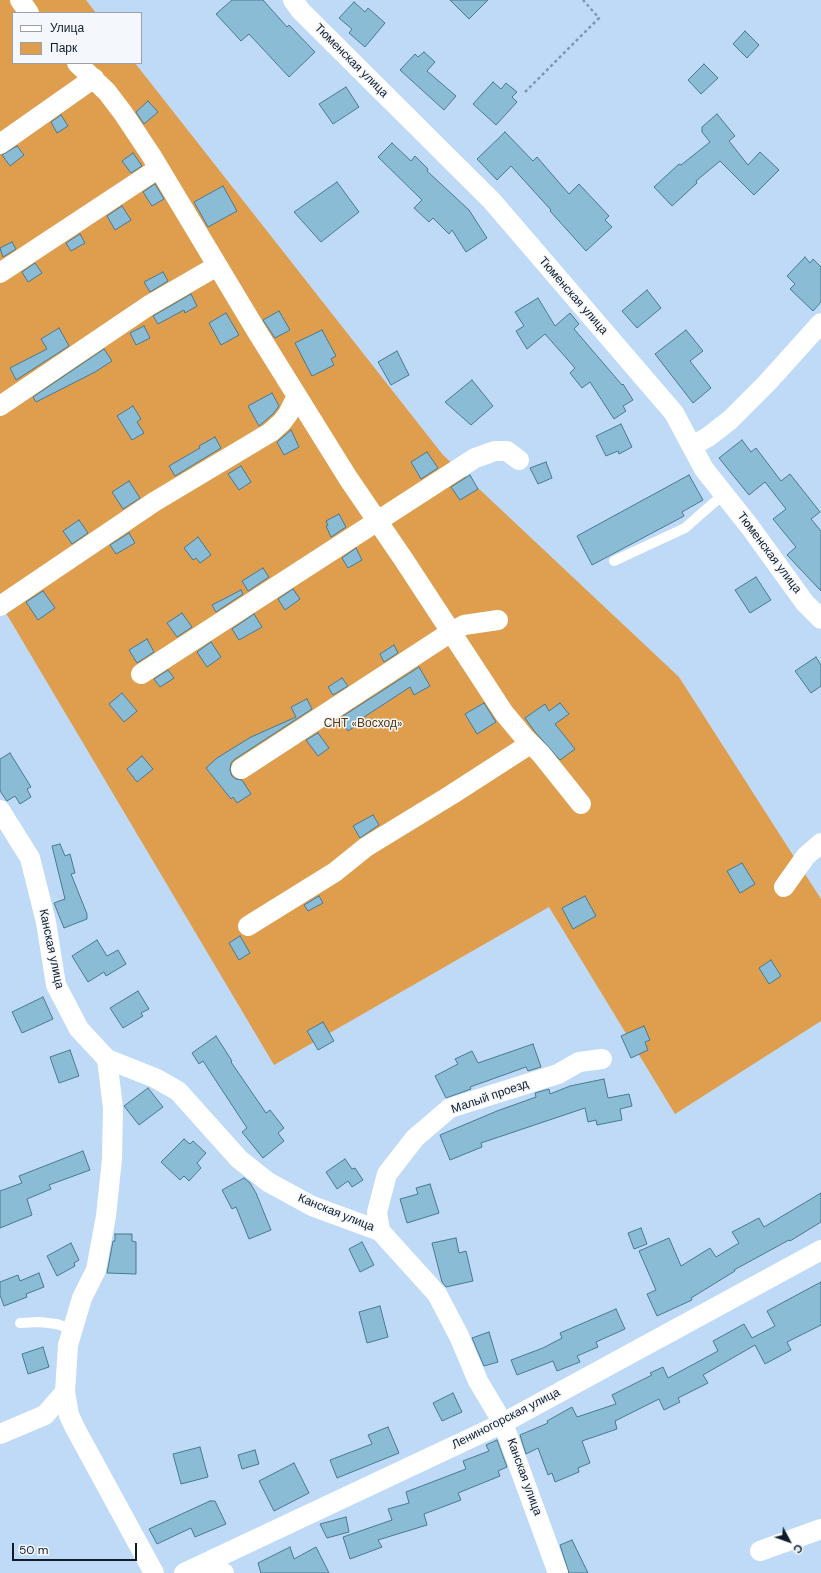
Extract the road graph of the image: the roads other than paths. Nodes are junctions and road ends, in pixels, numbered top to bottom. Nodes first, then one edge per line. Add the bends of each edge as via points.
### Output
1 (20, 0) edge
2 (293, 0) edge
3 (28, 12) edge
4 (78, 64) edge
5 (94, 78) junction
6 (0, 144) edge
7 (159, 168) junction
8 (217, 266) junction
9 (0, 273) edge
10 (821, 323) edge
11 (297, 396) junction
12 (0, 406) edge
13 (692, 446) junction
14 (519, 460) dead end
15 (727, 498) junction
16 (378, 522) junction
17 (614, 561) dead end
18 (0, 606) edge
19 (821, 619) edge
20 (498, 620) dead end
21 (451, 632) junction
22 (141, 674) dead end
23 (530, 744) junction
24 (241, 769) dead end
25 (581, 804) dead end
26 (0, 810) edge
27 (821, 843) edge
28 (784, 887) dead end
29 (248, 926) dead end
30 (107, 1059) junction
31 (602, 1059) dead end
32 (380, 1231) junction
33 (821, 1250) edge
34 (20, 1323) dead end
35 (73, 1330) junction
36 (65, 1392) junction
37 (504, 1423) junction
38 (0, 1434) edge
39 (821, 1529) edge
40 (760, 1551) dead end
41 (203, 1564) junction
42 (154, 1573) edge
43 (184, 1573) edge
44 (224, 1573) edge
45 (558, 1573) edge

1 - 3 street
2 - 13 street, Тюменская улица via 301,11 492,201 674,413
4 - 5 street
5 - 6 street
5 - 7 street via 123,113
7 - 8 street
7 - 9 street
8 - 11 street
8 - 12 street via 148,306
10 - 13 street via 730,420
11 - 16 street
11 - 18 street via 288,414 271,432 154,502
13 - 15 street, Тюменская улица via 704,469
14 - 16 street via 507,451 495,451 475,458
15 - 17 lane via 718,499 685,528
15 - 19 street, Тюменская улица via 805,603
16 - 21 street
16 - 22 street
20 - 21 street via 464,625
21 - 23 street via 504,713
21 - 24 street
23 - 25 street
23 - 29 street via 366,847 335,872
26 - 30 street, Канская улица via 30,858 46,922 56,985 79,1029
27 - 28 street via 806,856
30 - 32 street, Канская улица via 155,1078 178,1091 239,1159 268,1182 312,1206
30 - 35 street via 113,1108 112,1159 106,1216 96,1270 82,1298
31 - 32 street, Малый проезд via 578,1062 558,1074 450,1108 415,1138 387,1174 377,1212
32 - 37 street, Канская улица via 437,1294 478,1381
33 - 37 street, Лениногорская улица
34 - 35 lane via 57,1324
35 - 36 street via 68,1345
36 - 38 street via 45,1415
36 - 42 street via 69,1415 75,1428
37 - 41 street, Лениногорская улица
37 - 45 street, Канская улица
39 - 40 street
41 - 43 street, Лениногорская улица
41 - 44 street

